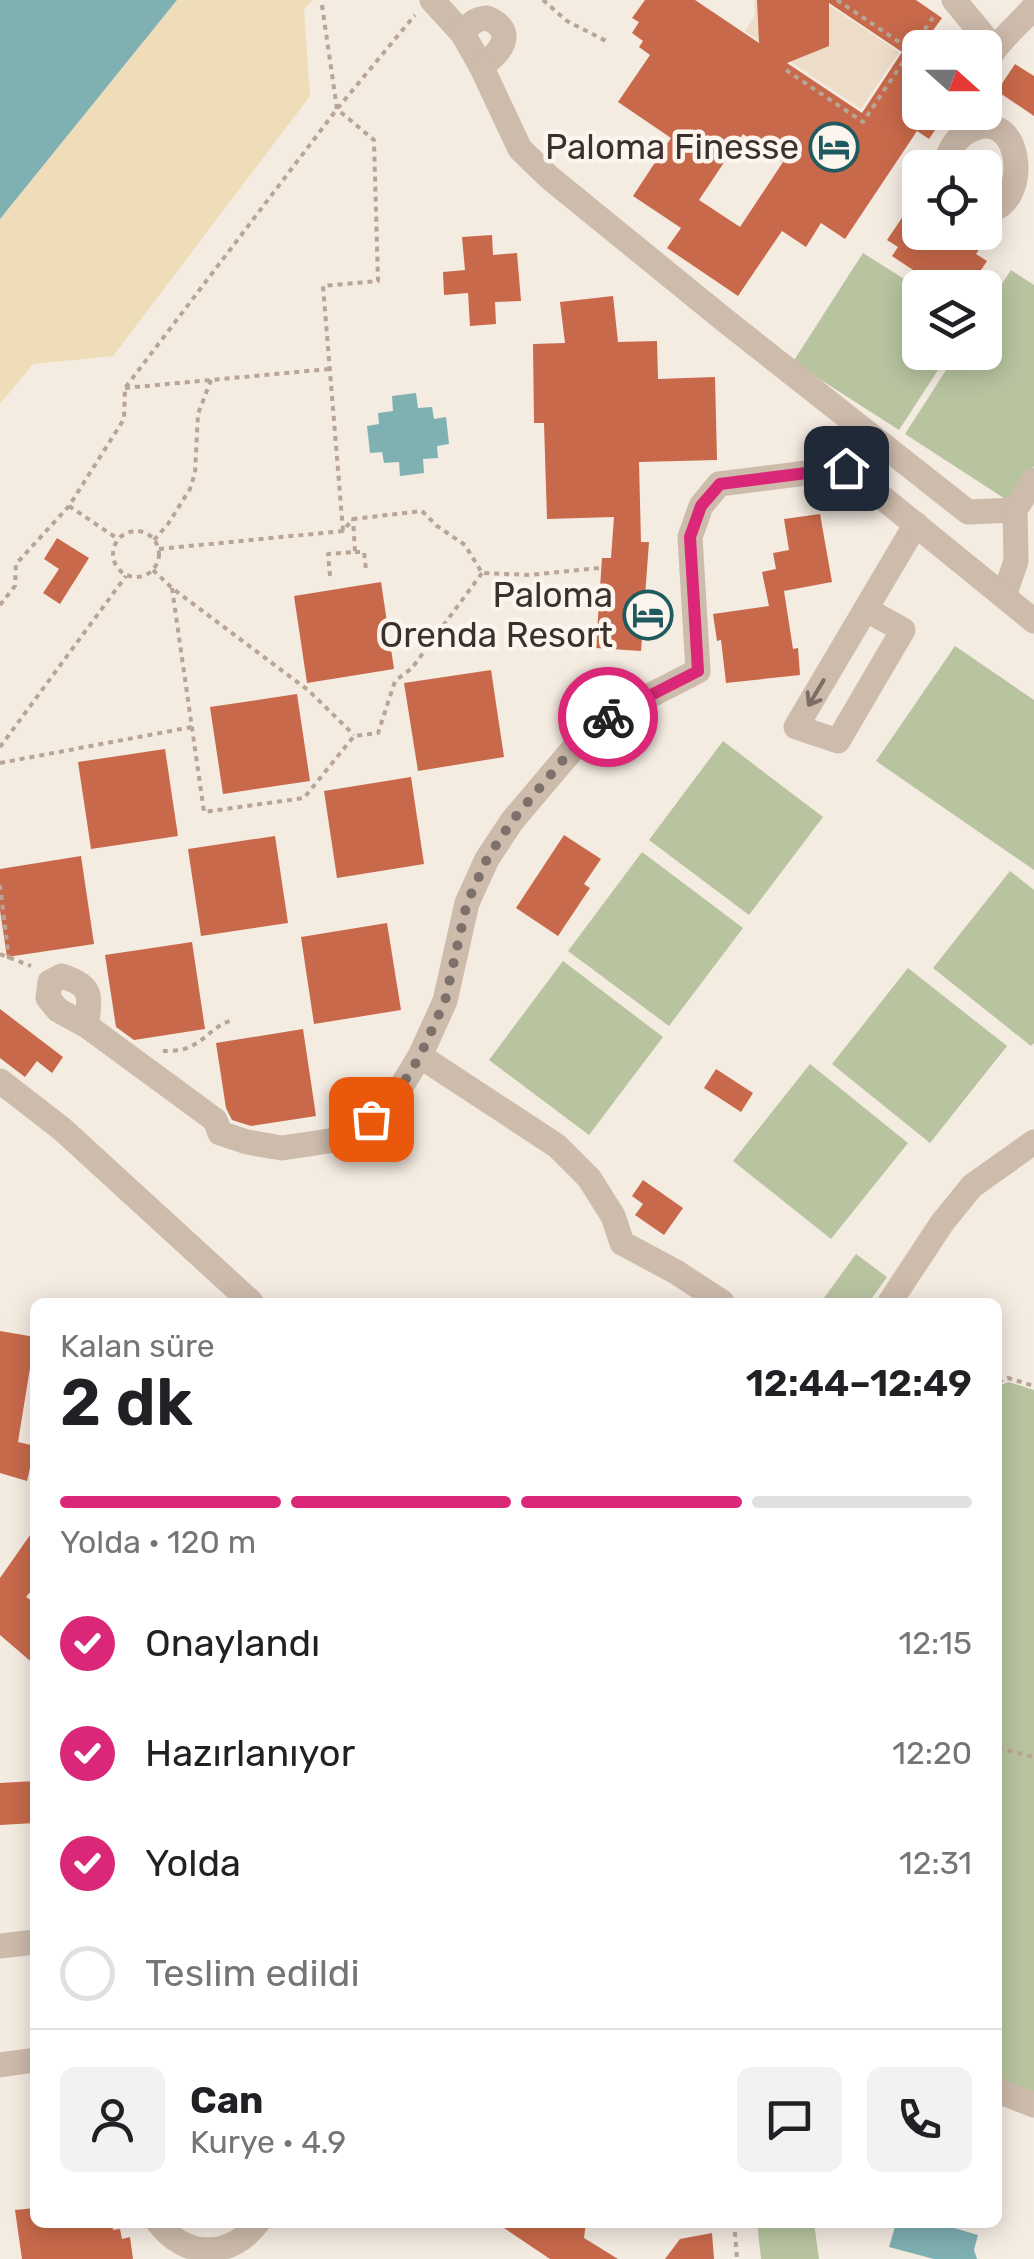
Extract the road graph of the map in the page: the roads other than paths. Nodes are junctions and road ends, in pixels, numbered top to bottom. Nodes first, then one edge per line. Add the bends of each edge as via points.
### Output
1 (945, 6) edge
2 (424, 7) edge
3 (1034, 7) edge
4 (966, 30) edge
5 (462, 34) junction
6 (1002, 43) edge
7 (481, 66) junction
8 (967, 130) edge
9 (997, 130) edge
10 (950, 150) edge
11 (1028, 194) edge
12 (1002, 207) edge
13 (1034, 480) edge
14 (1015, 510) junction
15 (916, 524) junction
16 (1004, 596) junction
17 (866, 610) junction
18 (1034, 621) edge
19 (87, 1026) dead end
20 (420, 1056) junction
21 (0, 1080) edge
22 (1034, 1142) edge
23 (248, 1298) edge
24 (716, 1298) edge
25 (893, 1298) edge
26 (30, 1943) edge
27 (0, 1946) edge
28 (30, 2061) edge
29 (0, 2066) edge
30 (1002, 2093) edge
31 (1034, 2105) edge
32 (162, 2228) edge
33 (254, 2228) edge

1 - 4 street
2 - 5 street
3 - 6 street
5 - 7 street
5 - 7 street via 478,19 501,28 502,48
7 - 14 street via 520,149 550,178 968,512
8 - 10 street
9 - 11 street via 1023,147
11 - 12 street
13 - 14 street
14 - 16 street via 1016,561
15 - 16 street
15 - 17 street
15 - 20 street via 846,468 720,484 701,506 690,537 698,671 604,720 523,808 487,859 467,903 445,1001
16 - 18 street
17 -> 17 street via 806,710 796,727 838,741 902,630
19 - 20 street via 216,1120 220,1133 282,1148 349,1138 393,1100
20 - 24 street via 556,1146 589,1178 614,1216 622,1244
21 - 23 street
22 - 25 street via 972,1186
26 - 27 street
28 - 29 street
30 - 31 street
32 - 33 street via 182,2246 218,2252

